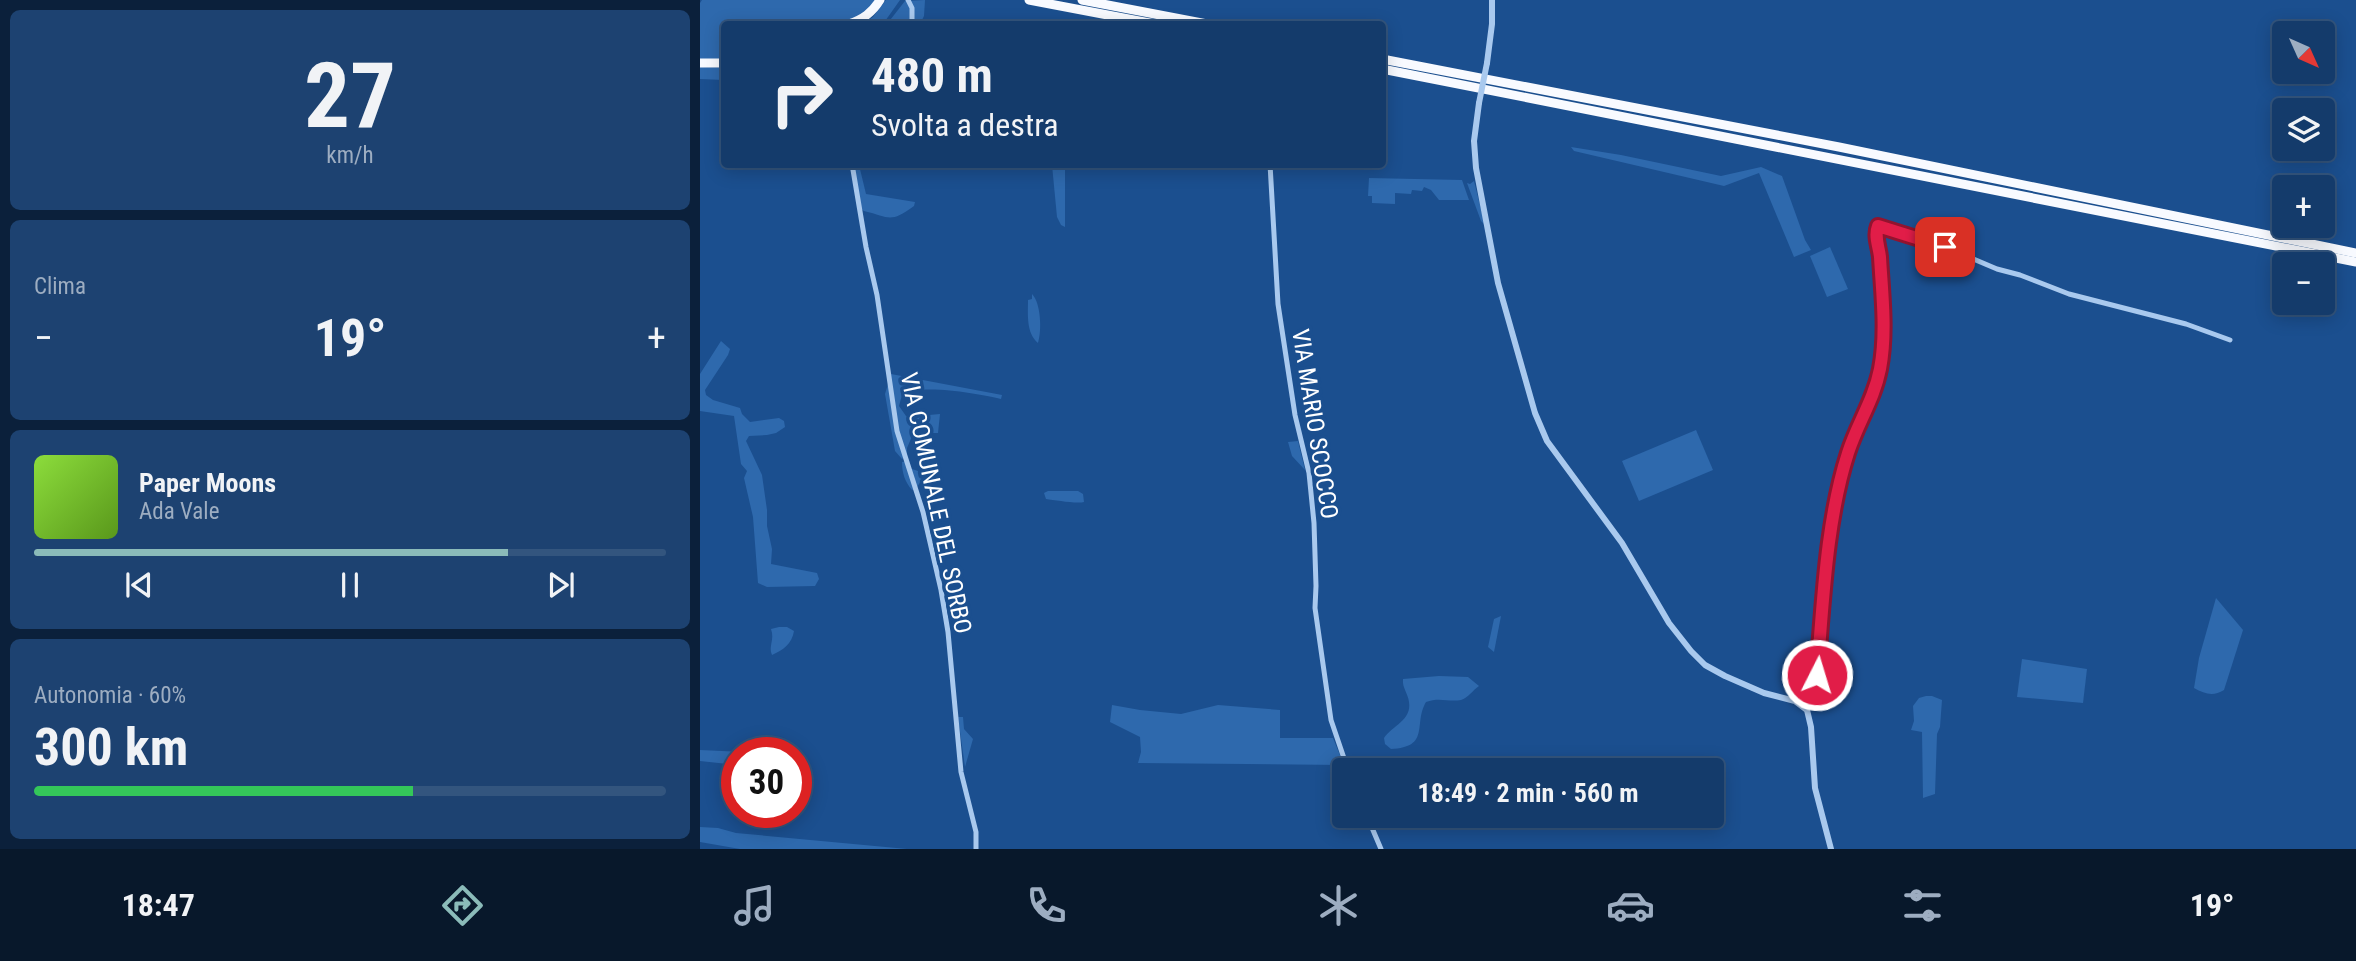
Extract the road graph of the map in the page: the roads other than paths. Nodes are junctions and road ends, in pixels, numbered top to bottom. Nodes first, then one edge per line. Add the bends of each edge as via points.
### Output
1 (880, 0) edge
2 (908, 0) edge
3 (1029, 0) edge
4 (1082, 0) edge
5 (1492, 0) edge
6 (855, 21) edge
7 (912, 21) edge
8 (1139, 21) edge
9 (1191, 21) edge
10 (1386, 60) edge
11 (700, 63) edge
12 (721, 63) edge
13 (1386, 70) edge
14 (853, 168) edge
15 (1270, 168) edge
16 (2356, 253) edge
17 (2356, 262) edge
18 (2230, 340) dead end
19 (1807, 710) junction
20 (1345, 758) edge
21 (1372, 828) edge
22 (976, 849) edge
23 (1381, 849) edge
24 (1831, 849) edge

1 - 6 highway via 871,13
2 - 7 street
3 - 8 highway
4 - 9 highway
5 - 19 street, bridge via 1474,141 1475,168 1498,283 1547,441 1622,543 1669,623 1704,665
10 - 16 highway via 1839,146
11 - 12 highway
13 - 17 highway
14 - 22 street, VIA COMUNALE DEL SORBO via 897,431 941,590 961,772
15 - 20 street, VIA MARIO SCOCCO via 1278,304 1309,473 1315,608 1331,720
18 - 19 street via 2069,294 1878,226 1880,369 1848,453 1839,494 1827,557 1814,699
19 - 24 street via 1815,788
21 - 23 street

